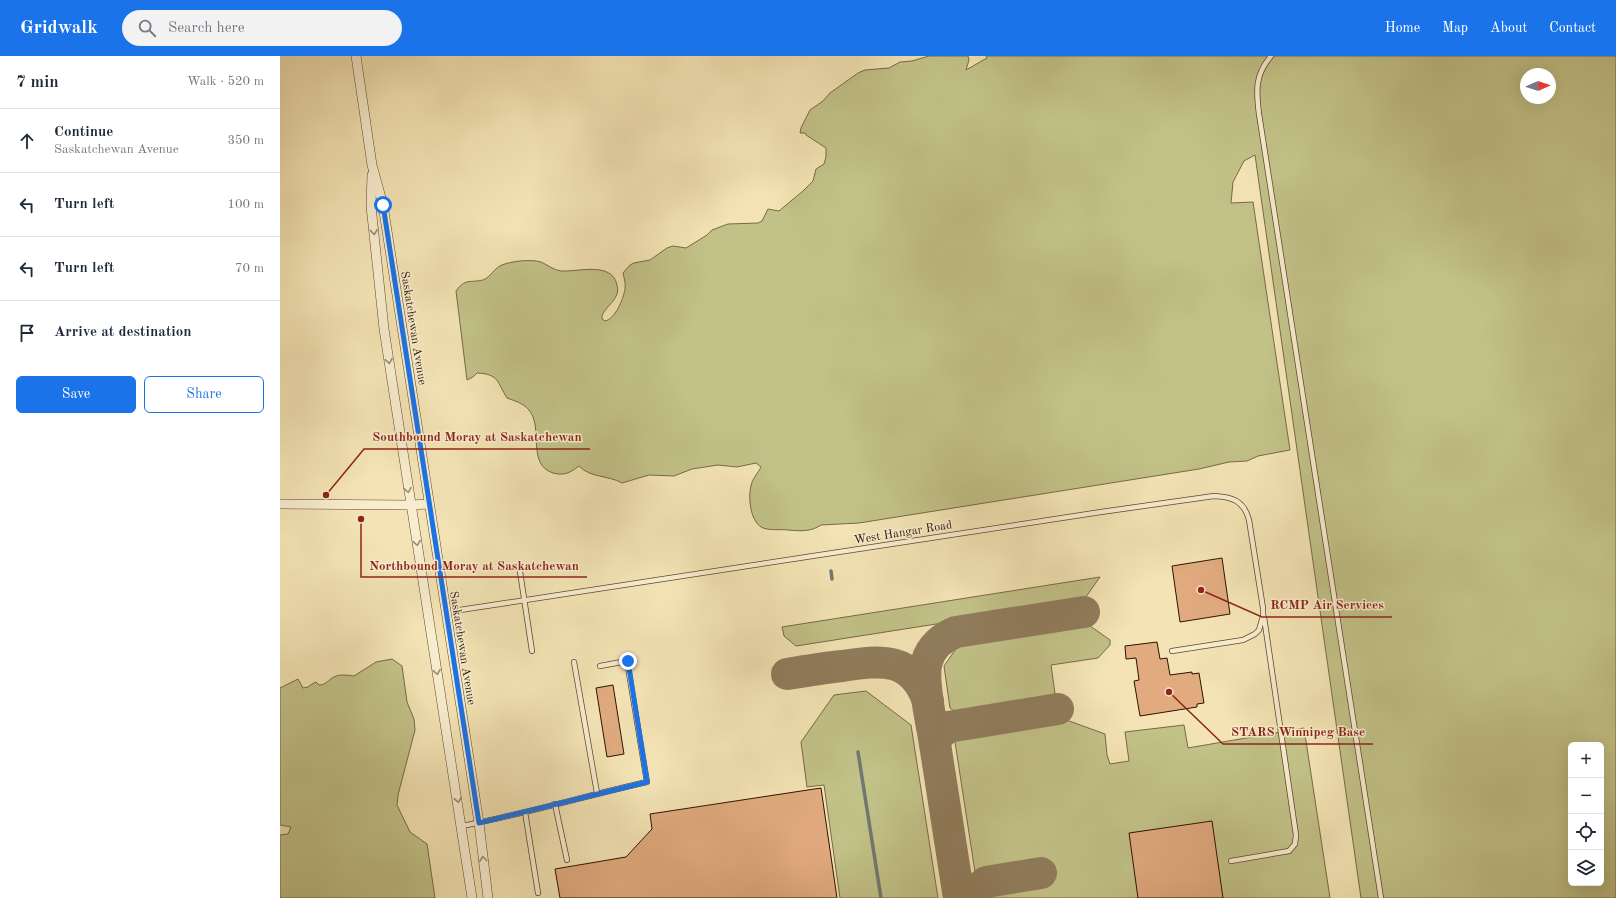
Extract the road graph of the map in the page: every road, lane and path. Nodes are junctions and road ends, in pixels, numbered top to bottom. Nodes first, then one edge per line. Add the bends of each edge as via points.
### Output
1 (356, 56) edge
2 (1271, 56) edge
3 (372, 165) junction
4 (280, 504) edge
5 (428, 504) junction
6 (410, 505) junction
7 (519, 565) dead end
8 (524, 600) junction
9 (1263, 608) junction
10 (460, 610) dead end
11 (532, 651) dead end
12 (1172, 651) dead end
13 (574, 662) dead end
14 (600, 666) dead end
15 (597, 793) junction
16 (555, 804) junction
17 (525, 812) junction
18 (479, 823) junction
19 (462, 826) junction
20 (567, 860) dead end
21 (1230, 861) dead end
22 (538, 893) dead end
23 (472, 898) edge
24 (488, 898) edge
25 (1381, 898) edge

1 - 3 street, Saskatchewan Avenue
2 - 25 lane via 1259,74 1259,114
3 - 5 street, Saskatchewan Avenue via 383,205
3 -> 6 street, Saskatchewan Avenue via 371,206 384,329
4 - 6 street
5 - 6 street
5 - 18 street, Saskatchewan Avenue
6 -> 19 street, Saskatchewan Avenue
7 - 8 lane
8 - 9 lane, West Hangar Road via 1102,512 1225,496 1234,499 1247,510
8 - 10 lane, West Hangar Road
8 - 11 lane
9 - 12 lane, West Hangar Road via 1259,630 1249,638
9 - 21 lane, West Hangar Road via 1296,835 1295,844 1289,851
13 - 15 lane
14 - 15 lane via 628,661 647,782
15 - 16 lane
16 - 17 lane
16 - 20 lane
17 - 18 lane
17 - 22 lane
18 - 19 lane
24 -> 18 street, Saskatchewan Avenue
19 - 23 street, Saskatchewan Avenue

